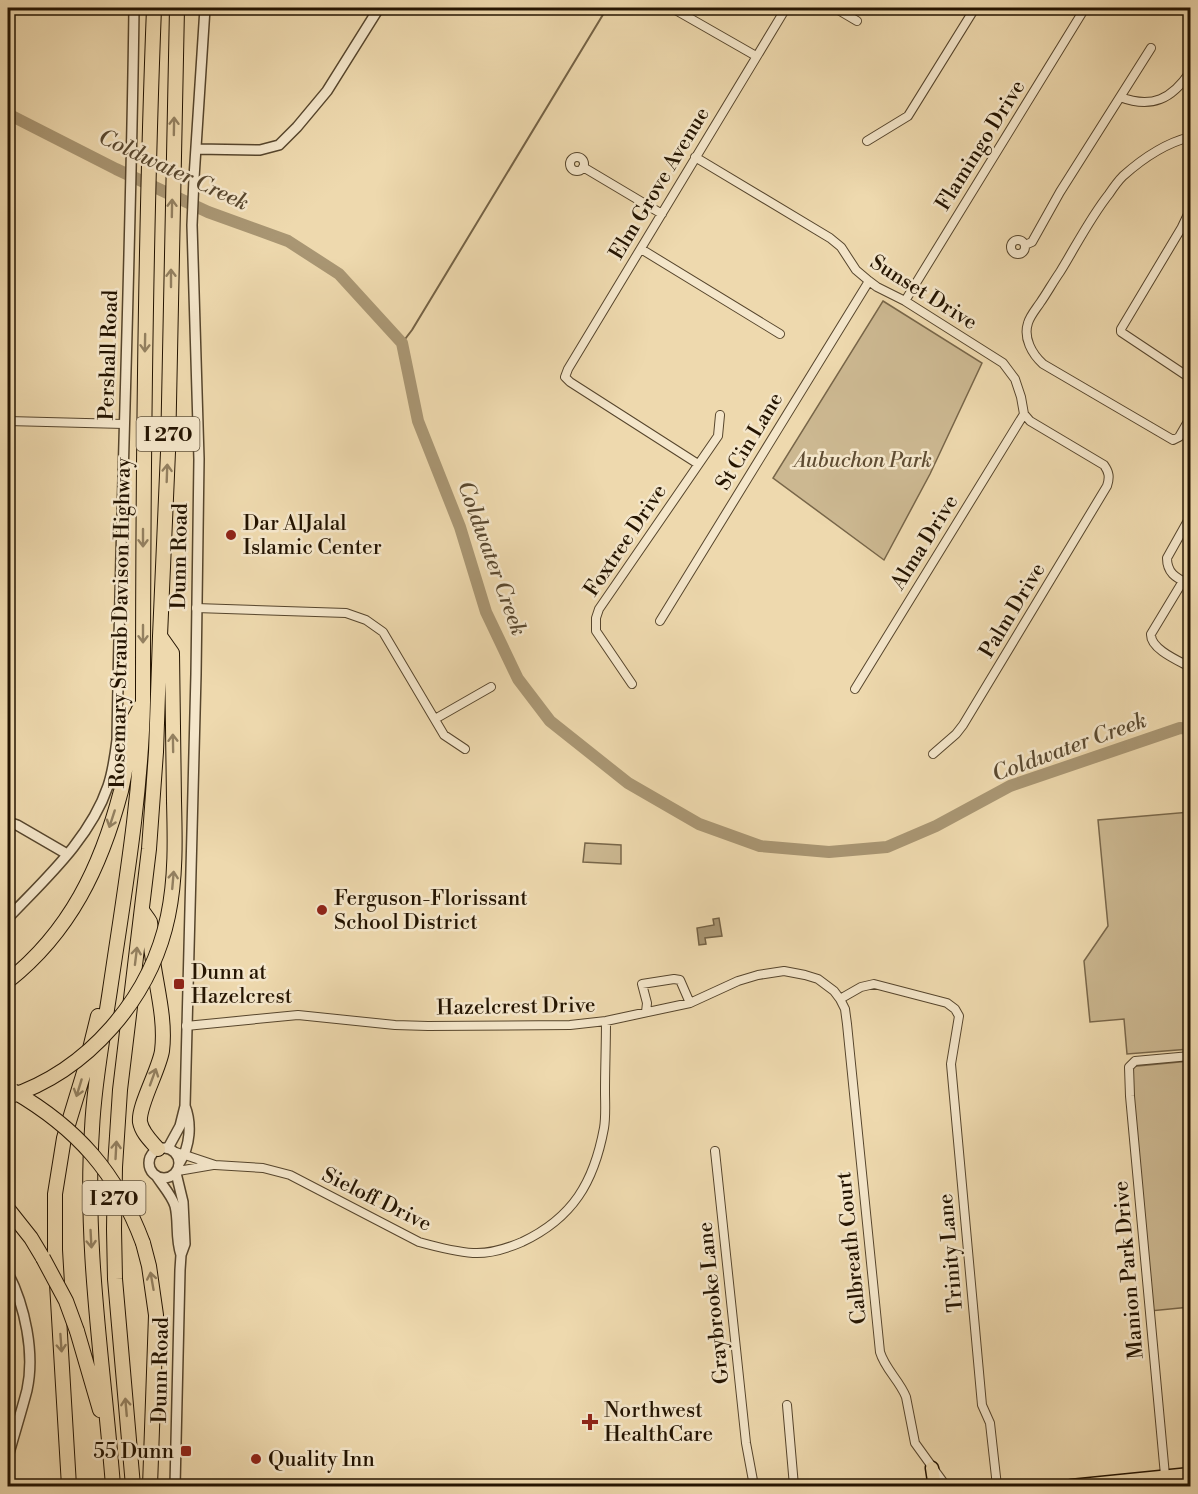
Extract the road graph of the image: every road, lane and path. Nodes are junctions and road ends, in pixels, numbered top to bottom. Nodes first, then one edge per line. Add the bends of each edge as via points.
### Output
1 (134, 8) edge
2 (154, 8) edge
3 (177, 8) edge
4 (206, 8) edge
5 (377, 8) edge
6 (672, 8) edge
7 (786, 8) edge
8 (835, 8) edge
9 (975, 8) edge
10 (1085, 8) edge
11 (857, 21) dead end
12 (1151, 48) dead end
13 (756, 56) junction
14 (1191, 72) edge
15 (1120, 97) junction
16 (1191, 136) edge
17 (867, 141) dead end
18 (196, 149) junction
19 (695, 157) junction
20 (584, 167) dead end
21 (1191, 210) edge
22 (662, 214) junction
23 (1182, 227) junction
24 (1191, 232) edge
25 (1026, 245) dead end
26 (641, 249) junction
27 (869, 281) junction
28 (905, 301) junction
29 (780, 334) dead end
30 (1191, 378) edge
31 (1024, 414) junction
32 (720, 416) dead end
33 (1191, 418) edge
34 (8, 421) edge
35 (124, 424) junction
36 (698, 464) junction
37 (1191, 517) edge
38 (1188, 528) edge
39 (1187, 583) edge
40 (196, 608) junction
41 (660, 621) dead end
42 (160, 636) junction
43 (1191, 667) edge
44 (632, 684) dead end
45 (491, 687) dead end
46 (855, 688) dead end
47 (142, 702) junction
48 (435, 719) junction
49 (465, 749) dead end
50 (933, 754) dead end
51 (8, 822) edge
52 (67, 854) junction
53 (142, 910) junction
54 (8, 918) edge
55 (8, 981) edge
56 (834, 991) joint
57 (109, 992) junction
58 (840, 999) junction
59 (690, 1003) junction
60 (646, 1012) junction
61 (606, 1022) junction
62 (186, 1026) junction
63 (1191, 1056) edge
64 (8, 1089) edge
65 (8, 1097) edge
66 (185, 1106) junction
67 (715, 1151) dead end
68 (174, 1159) junction
69 (214, 1165) junction
70 (157, 1177) junction
71 (8, 1209) edge
72 (181, 1255) junction
73 (8, 1273) edge
74 (787, 1405) dead end
75 (108, 1436) junction
76 (8, 1457) edge
77 (932, 1468) junction
78 (1191, 1474) edge
79 (1165, 1482) edge
80 (69, 1486) edge
81 (113, 1486) edge
82 (133, 1486) edge
83 (150, 1486) edge
84 (175, 1486) edge
85 (754, 1486) edge
86 (794, 1486) edge
87 (933, 1486) edge
88 (946, 1486) edge
89 (997, 1486) edge
90 (1071, 1486) edge

1 - 35 street, Pershall Road
2 -> 47 highway, Rosemary Straub Davison Highway / I 270
42 -> 3 highway, Rosemary Straub Davison Highway / I 270
4 - 18 street, Dunn Road
5 - 18 street via 327,91 279,145 260,150
6 - 13 street
7 - 13 street, Elm Grove Avenue
8 - 11 street
9 - 17 street via 908,116
10 - 28 street, Flamingo Drive
12 - 15 street
13 - 19 street, Elm Grove Avenue
14 - 15 street via 1174,91 1159,100 1140,102
15 - 25 street via 1032,242
16 - 33 street via 1148,157 1121,177 1098,207 1027,323 1031,350 1043,364 1173,440
18 - 40 street, Dunn Road via 192,225 199,459
19 - 22 street, Elm Grove Avenue
19 - 27 street, Sunset Drive via 830,238
20 - 22 street
21 - 23 street
22 - 26 street, Elm Grove Avenue
23 - 24 street
23 - 30 street via 1121,332
26 - 29 street
26 - 36 street, Elm Grove Avenue via 565,377
27 - 28 street, Sunset Drive
27 - 41 street, St Cin Lane
28 - 31 street, Sunset Drive via 1003,363 1015,379
31 - 46 street, Alma Drive
31 - 50 street, Palm Drive via 1104,465 1109,475 1107,486 963,725
32 - 36 street, Foxtree Drive via 718,436
34 - 35 street
35 - 52 street, Pershall Road via 114,764 98,810
36 - 44 street, Foxtree Drive via 596,618 596,631
37 - 38 street
38 - 39 street via 1167,558 1169,571
39 - 43 street via 1150,638 1161,650
40 - 48 street via 346,613 366,620 383,632
40 - 62 street, Dunn Road
42 - 53 highway, Rosemary Straub Davison Highway / I 270 via 155,777
65 -> 42 highway, bridge via 51,1077 87,1052 118,1020 142,985 162,938 175,856 172,653
45 - 48 street
47 -> 55 highway via 132,723 116,810 90,877 67,920 35,958
47 - 57 highway, Rosemary Straub Davison Highway / I 270 via 134,828
48 - 49 street via 444,735
51 - 52 street
52 - 54 street, Pershall Road
68 -> 53 highway via 148,1139 140,1124 162,1040 150,921
82 -> 53 highway, Rosemary Straub Davison Highway / I 270 via 116,1297 114,1204 120,1090
56 - 58 street, Calbreath Court
56 - 59 street, Hazelcrest Drive via 818,979 784,971 738,981
57 -> 75 highway, Rosemary Straub Davison Highway / I 270 via 94,1104 90,1184
57 -> 80 highway via 96,1021 64,1138 55,1194
58 - 77 street, Calbreath Court via 847,1024 880,1352 882,1361 904,1391 915,1443
58 - 89 street, Trinity Lane via 874,984 947,1003 959,1016 951,1064 982,1405 990,1424
59 - 60 street, Hazelcrest Drive
59 - 60 street via 680,980 642,984 648,1003
60 - 61 street, Hazelcrest Drive
61 - 62 street, Hazelcrest Drive via 564,1026 428,1026 298,1015
61 - 69 street, Sieloff Drive via 605,1125 597,1160 584,1190 566,1214 538,1234 508,1248 476,1253 447,1250 419,1242 290,1175 262,1168
62 - 66 street, Dunn Road
63 - 79 street, Manion Park Drive via 1135,1061 1130,1067
83 -> 64 highway, bridge via 156,1315 143,1243 117,1188 88,1149 51,1116
66 - 68 street, Dunn Road
66 - 68 street, Dunn Road via 189,1116 188,1147
67 - 85 street, Graybrooke Lane
68 - 69 street, Sieloff Drive
68 - 69 street, Sieloff Drive
68 - 70 street via 170,1178
68 - 70 street via 151,1156 150,1170
68 - 72 street, Dunn Road via 183,1202 185,1244
70 - 72 street, Dunn Road via 174,1202
71 - 75 highway, bridge via 31,1238 66,1301
72 - 84 street, Dunn Road
73 - 76 street via 22,1307 29,1366
74 - 86 street
75 - 81 highway, Rosemary Straub Davison Highway / I 270
77 - 87 main road
77 - 88 street, Calbreath Court
78 - 79 main road
79 - 90 main road

